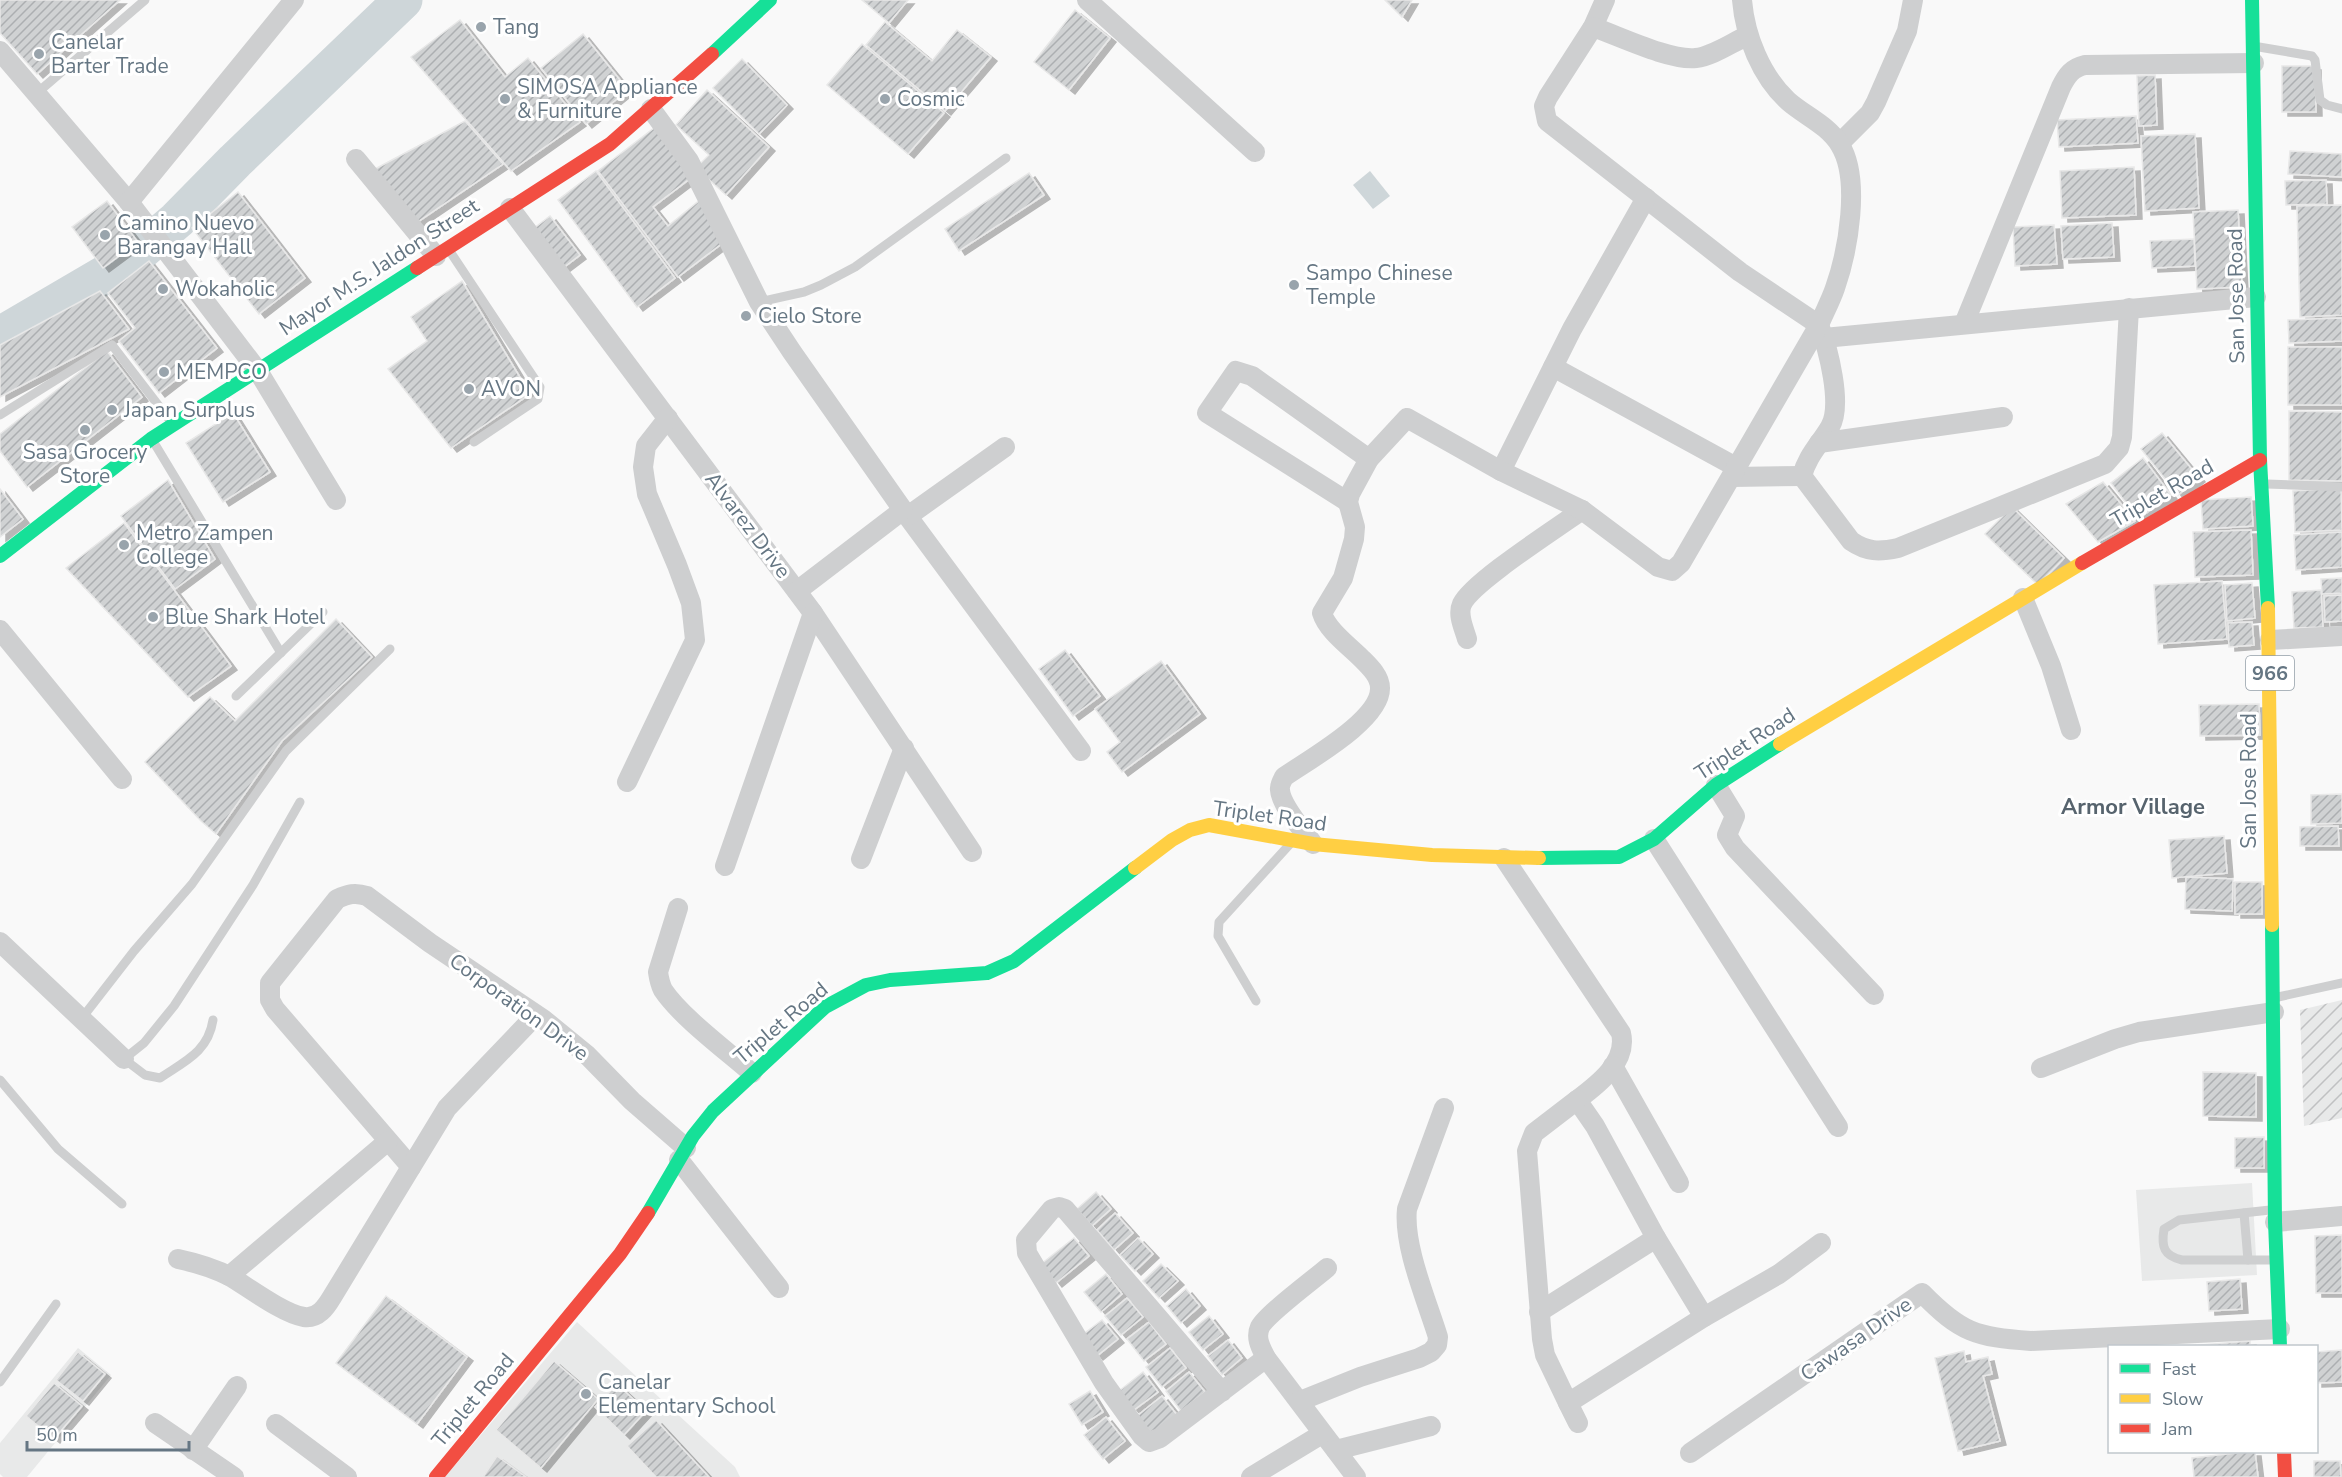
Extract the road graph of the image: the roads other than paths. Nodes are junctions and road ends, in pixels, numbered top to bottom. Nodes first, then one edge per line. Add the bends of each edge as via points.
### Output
1 (145, 0) edge
2 (294, 0) edge
3 (770, 0) edge
4 (1605, 0) edge
5 (1742, 0) edge
6 (1912, 0) edge
7 (2252, 0) edge
8 (1092, 1) edge
9 (755, 5) edge
10 (1593, 27) junction
11 (1747, 36) junction
12 (0, 51) edge
13 (2254, 55) junction
14 (37, 93) junction
15 (651, 109) junction
16 (2342, 110) edge
17 (1840, 143) junction
18 (1255, 152) dead end
19 (1006, 158) dead end
20 (356, 159) dead end
21 (1646, 198) junction
22 (129, 201) junction
23 (510, 208) junction
24 (441, 252) junction
25 (2256, 297) junction
26 (759, 302) junction
27 (2129, 308) junction
28 (1964, 324) junction
29 (1821, 332) junction
30 (1553, 367) junction
31 (258, 371) junction
32 (0, 414) edge
33 (2003, 417) dead end
34 (668, 418) junction
35 (174, 425) junction
36 (151, 439) junction
37 (474, 442) dead end
38 (1819, 443) junction
39 (1005, 447) dead end
40 (1369, 459) junction
41 (2260, 460) junction
42 (1501, 471) junction
43 (1734, 472) junction
44 (1802, 476) junction
45 (2262, 484) junction
46 (2342, 487) edge
47 (336, 500) dead end
48 (1348, 502) junction
49 (1582, 510) junction
50 (906, 513) junction
51 (0, 556) edge
52 (797, 591) junction
53 (2023, 598) junction
54 (323, 612) dead end
55 (813, 613) junction
56 (0, 630) edge
57 (2342, 636) edge
58 (1467, 639) dead end
59 (2270, 640) junction
60 (390, 648) dead end
61 (281, 653) junction
62 (236, 696) dead end
63 (2071, 730) dead end
64 (904, 748) junction
65 (1081, 752) dead end
66 (122, 779) dead end
67 (627, 782) dead end
68 (1716, 785) junction
69 (300, 802) dead end
70 (1654, 839) junction
71 (1293, 841) junction
72 (1313, 844) junction
73 (972, 852) dead end
74 (1504, 858) junction
75 (861, 859) dead end
76 (725, 866) dead end
77 (678, 908) dead end
78 (0, 942) edge
79 (2342, 983) edge
80 (1874, 995) dead end
81 (1256, 1001) dead end
82 (2273, 1005) junction
83 (535, 1016) junction
84 (82, 1018) junction
85 (213, 1020) dead end
86 (124, 1059) junction
87 (1613, 1066) junction
88 (2041, 1068) dead end
89 (752, 1073) junction
90 (0, 1080) edge
91 (1577, 1100) junction
92 (1444, 1108) dead end
93 (1838, 1127) dead end
94 (388, 1141) junction
95 (682, 1154) junction
96 (411, 1167) junction
97 (1679, 1183) dead end
98 (123, 1203) dead end
99 (2244, 1213) junction
100 (2275, 1216) junction
101 (2342, 1216) edge
102 (1656, 1238) junction
103 (1821, 1243) dead end
104 (178, 1259) dead end
105 (2248, 1260) junction
106 (2277, 1260) junction
107 (1327, 1268) dead end
108 (229, 1276) junction
109 (779, 1288) dead end
110 (56, 1304) dead end
111 (1539, 1312) junction
112 (1704, 1317) junction
113 (2280, 1338) edge
114 (2175, 1340) edge
115 (1266, 1358) junction
116 (0, 1382) edge
117 (237, 1386) dead end
118 (1222, 1392) junction
119 (1300, 1401) junction
120 (1568, 1403) junction
121 (155, 1423) dead end
122 (1578, 1423) dead end
123 (276, 1424) dead end
124 (1431, 1426) dead end
125 (1322, 1434) junction
126 (193, 1450) junction
127 (1336, 1450) junction
128 (1690, 1453) dead end
129 (2284, 1453) edge
130 (234, 1477) edge
131 (347, 1477) edge
132 (436, 1477) edge
133 (1251, 1477) edge
134 (1356, 1477) edge
135 (2285, 1477) edge

1 - 14 lane
2 - 22 street
3 - 9 main road, Mayor M.S. Jaldon Street
4 - 10 street
5 - 11 street
6 - 17 street via 1907,31 1876,102
7 - 13 main road, San Jose Road / 966
8 - 18 street
9 - 15 main road, Mayor M.S. Jaldon Street
10 - 11 street via 1677,58 1713,53
10 - 21 street via 1548,97 1544,113 1552,127
11 - 17 street via 1779,91
12 - 14 street
13 - 16 lane via 2312,56 2320,100
13 - 25 main road, San Jose Road / 966
13 - 28 street via 2085,65 2069,72
14 - 22 street
15 - 23 main road, Mayor M.S. Jaldon Street via 610,144
15 - 26 street via 688,161
17 - 29 street via 1849,166 1851,207 1839,277
19 - 26 lane via 855,267 812,288
20 - 24 street
21 - 29 street
21 - 30 street
22 - 31 street
23 - 24 main road, Mayor M.S. Jaldon Street
23 - 34 street, Alvarez Drive
24 - 31 main road, Mayor M.S. Jaldon Street
24 - 37 lane via 540,387 538,399
25 - 27 street
25 - 41 main road, San Jose Road / 966
26 - 50 street
27 - 28 street
27 - 44 street via 2122,437 2119,448 2105,464 1884,551 1870,551 1851,541
28 - 29 street
29 - 38 street via 1835,409 1831,426
29 - 43 street
30 - 42 street
30 - 43 street
31 - 35 main road, Mayor M.S. Jaldon Street
31 - 47 street
32 - 35 lane via 112,345
33 - 38 street
34 - 52 street, Alvarez Drive
34 - 67 street via 646,446 643,467 647,494 691,603 695,640
35 - 36 main road, Mayor M.S. Jaldon Street
36 - 51 main road, Mayor M.S. Jaldon Street
36 - 61 lane
38 - 44 street
39 - 50 street
40 - 42 street via 1407,418
40 - 48 street
40 - 48 street via 1244,373 1236,371 1207,413
41 - 45 main road, San Jose Road / 966
41 - 53 main road, Triplet Road
42 - 49 street
43 - 44 street
43 - 49 street via 1681,563 1672,571 1658,567
45 - 46 lane
45 - 59 main road, San Jose Road / 966
48 - 72 street via 1354,539 1343,578 1322,613 1377,676 1381,687 1362,723 1281,782 1279,790 1288,808
49 - 58 street via 1467,596 1460,613
50 - 52 street
50 - 65 street
52 - 55 street, Alvarez Drive
53 - 63 street via 2051,666
53 - 68 main road, Triplet Road
54 - 61 lane
55 - 64 street, Alvarez Drive
55 - 76 street
56 - 66 street
57 - 59 street
59 - 82 main road, San Jose Road / 966
60 - 84 lane via 286,751 192,884
61 - 62 lane
64 - 73 street, Alvarez Drive
64 - 75 street
68 - 70 main road, Triplet Road
68 - 80 street via 1735,816 1727,835 1735,848
69 - 86 lane via 253,885 174,1006 144,1043
70 - 74 main road, Triplet Road via 1619,857
70 - 93 street
71 - 72 main road, Triplet Road
71 - 81 lane via 1219,922 1218,936
71 - 89 main road, Triplet Road via 1209,825 1190,830 1136,866 1014,961 987,973 866,985 825,1007
72 - 74 main road, Triplet Road
74 - 87 street via 1622,1033 1623,1045
77 - 89 street via 658,972 663,990
78 - 84 street
79 - 82 lane
82 - 88 street via 2139,1032
82 - 100 main road, San Jose Road / 966
83 - 94 street, Corporation Drive via 367,896 349,894 338,899 270,982 270,1000
83 - 95 street, Corporation Drive via 587,1055
83 - 96 street via 447,1108
84 - 86 street
85 - 86 lane via 211,1035 199,1051 160,1078 145,1075
87 - 91 street
87 - 97 street
89 - 95 main road, Triplet Road via 714,1111
90 - 98 lane via 58,1149
91 - 102 street
91 - 111 street via 1534,1133 1527,1151
92 - 119 street via 1406,1220 1437,1345 1419,1358
94 - 96 street, Corporation Drive
94 - 108 street
95 - 109 street, Corporation Drive
95 - 132 main road, Triplet Road via 656,1203 620,1254
96 - 108 street via 324,1310 316,1315 305,1318 287,1311
99 - 100 lane
99 - 105 lane
99 - 105 lane via 2179,1220 2164,1229 2163,1238 2165,1251 2182,1260
100 - 101 street
100 - 106 main road, San Jose Road / 966
102 - 111 street
102 - 112 street
103 - 112 street via 1779,1274
104 - 108 street
105 - 106 lane
106 - 113 main road, San Jose Road / 966
107 - 115 street via 1260,1327 1258,1344
110 - 116 lane
111 - 120 street via 1545,1354
112 - 120 street
113 - 114 street, Cawasa Drive
114 - 128 street, Cawasa Drive via 1996,1338 1955,1324 1922,1293
115 - 118 street
115 - 119 street
117 - 126 street
118 - 118 street via 1160,1438 1149,1442 1142,1437 1104,1383 1027,1253 1026,1240 1052,1209 1065,1209
119 - 125 street
120 - 122 street
121 - 126 street
123 - 131 street
124 - 127 street
125 - 127 street
125 - 133 street
126 - 130 street
127 - 134 street
129 - 135 main road

